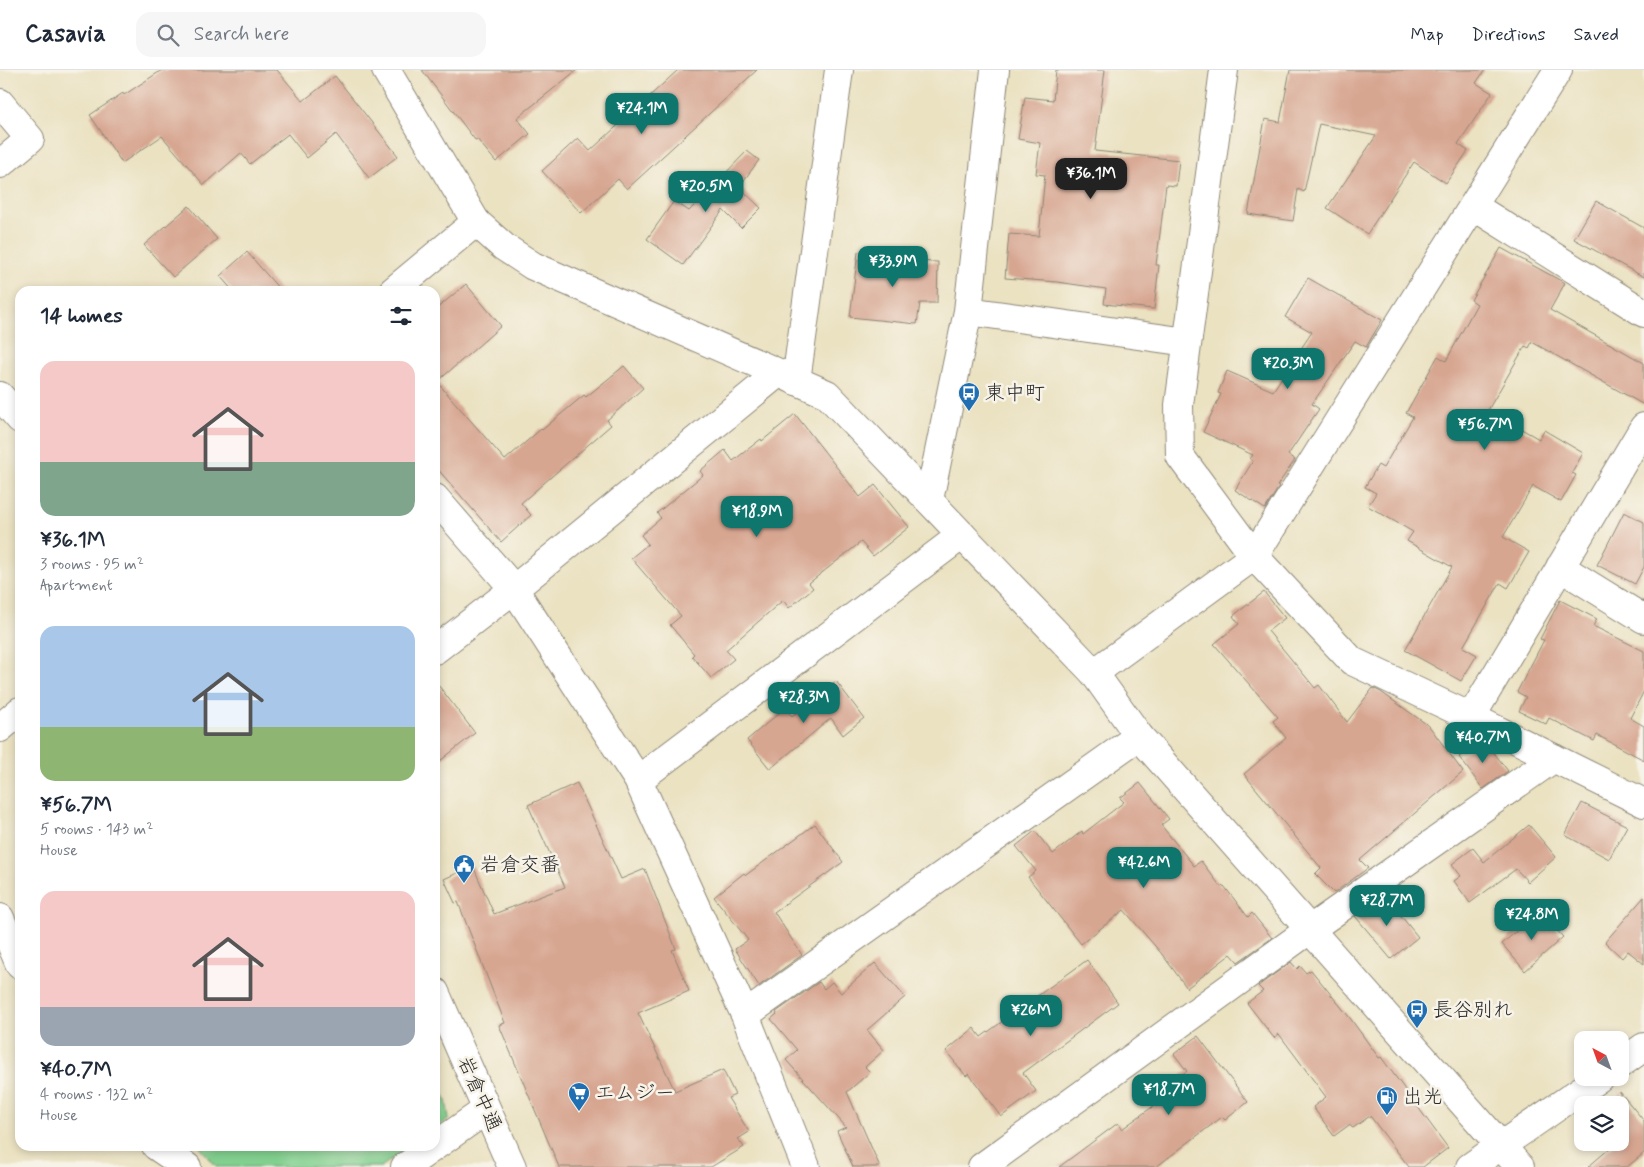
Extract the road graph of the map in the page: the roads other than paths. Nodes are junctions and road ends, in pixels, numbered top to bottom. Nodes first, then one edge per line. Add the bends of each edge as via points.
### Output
1 (386, 70) edge
2 (839, 70) edge
3 (995, 70) edge
4 (1224, 70) edge
5 (1558, 70) edge
6 (0, 103) edge
7 (0, 164) edge
8 (1473, 206) junction
9 (476, 222) junction
10 (399, 286) edge
11 (968, 311) junction
12 (1644, 313) edge
13 (1187, 342) junction
14 (787, 377) junction
15 (1644, 427) edge
16 (929, 500) junction
17 (440, 504) edge
18 (962, 535) junction
19 (1254, 556) junction
20 (1560, 567) junction
21 (514, 589) junction
22 (1644, 619) edge
23 (440, 646) edge
24 (1094, 673) junction
25 (15, 715) edge
26 (1471, 717) junction
27 (0, 728) edge
28 (1139, 736) junction
29 (1554, 758) junction
30 (638, 780) junction
31 (1644, 802) edge
32 (0, 918) edge
33 (1309, 930) junction
34 (15, 953) edge
35 (440, 1004) edge
36 (745, 1015) junction
37 (1644, 1047) edge
38 (1629, 1058) edge
39 (1588, 1086) edge
40 (486, 1110) junction
41 (440, 1142) edge
42 (1500, 1145) junction
43 (163, 1151) edge
44 (428, 1151) edge
45 (187, 1167) edge
46 (406, 1167) edge
47 (512, 1167) edge
48 (806, 1167) edge
49 (982, 1167) edge
50 (1470, 1167) edge
51 (1520, 1167) edge

1 - 9 street
2 - 14 street
3 - 11 street
4 - 13 street
5 - 8 street
6 - 7 street via 30,139
8 - 12 street
8 - 19 street
9 - 10 street
9 - 14 street via 504,247 533,266
11 - 13 street
11 - 16 street
13 - 19 street via 1179,405 1180,456
14 - 16 street via 827,394
14 - 21 street
15 - 20 street
16 - 18 street
17 - 21 street
18 - 24 street
18 - 30 street
19 - 24 street
19 - 26 street via 1352,661
20 - 22 street
20 - 26 street
21 - 23 street
21 - 30 street
24 - 28 street
25 - 27 street
26 - 29 street
28 - 33 street
28 - 36 street
29 - 31 street
29 - 33 street
30 - 36 street
32 - 34 street
33 - 42 street
33 - 49 street
35 - 40 street, 岩倉中通
36 - 48 street
37 - 38 street
39 - 42 street
40 - 41 street
40 - 47 street, 岩倉中通
42 - 50 street
42 - 51 street
43 - 45 street
44 - 46 street

